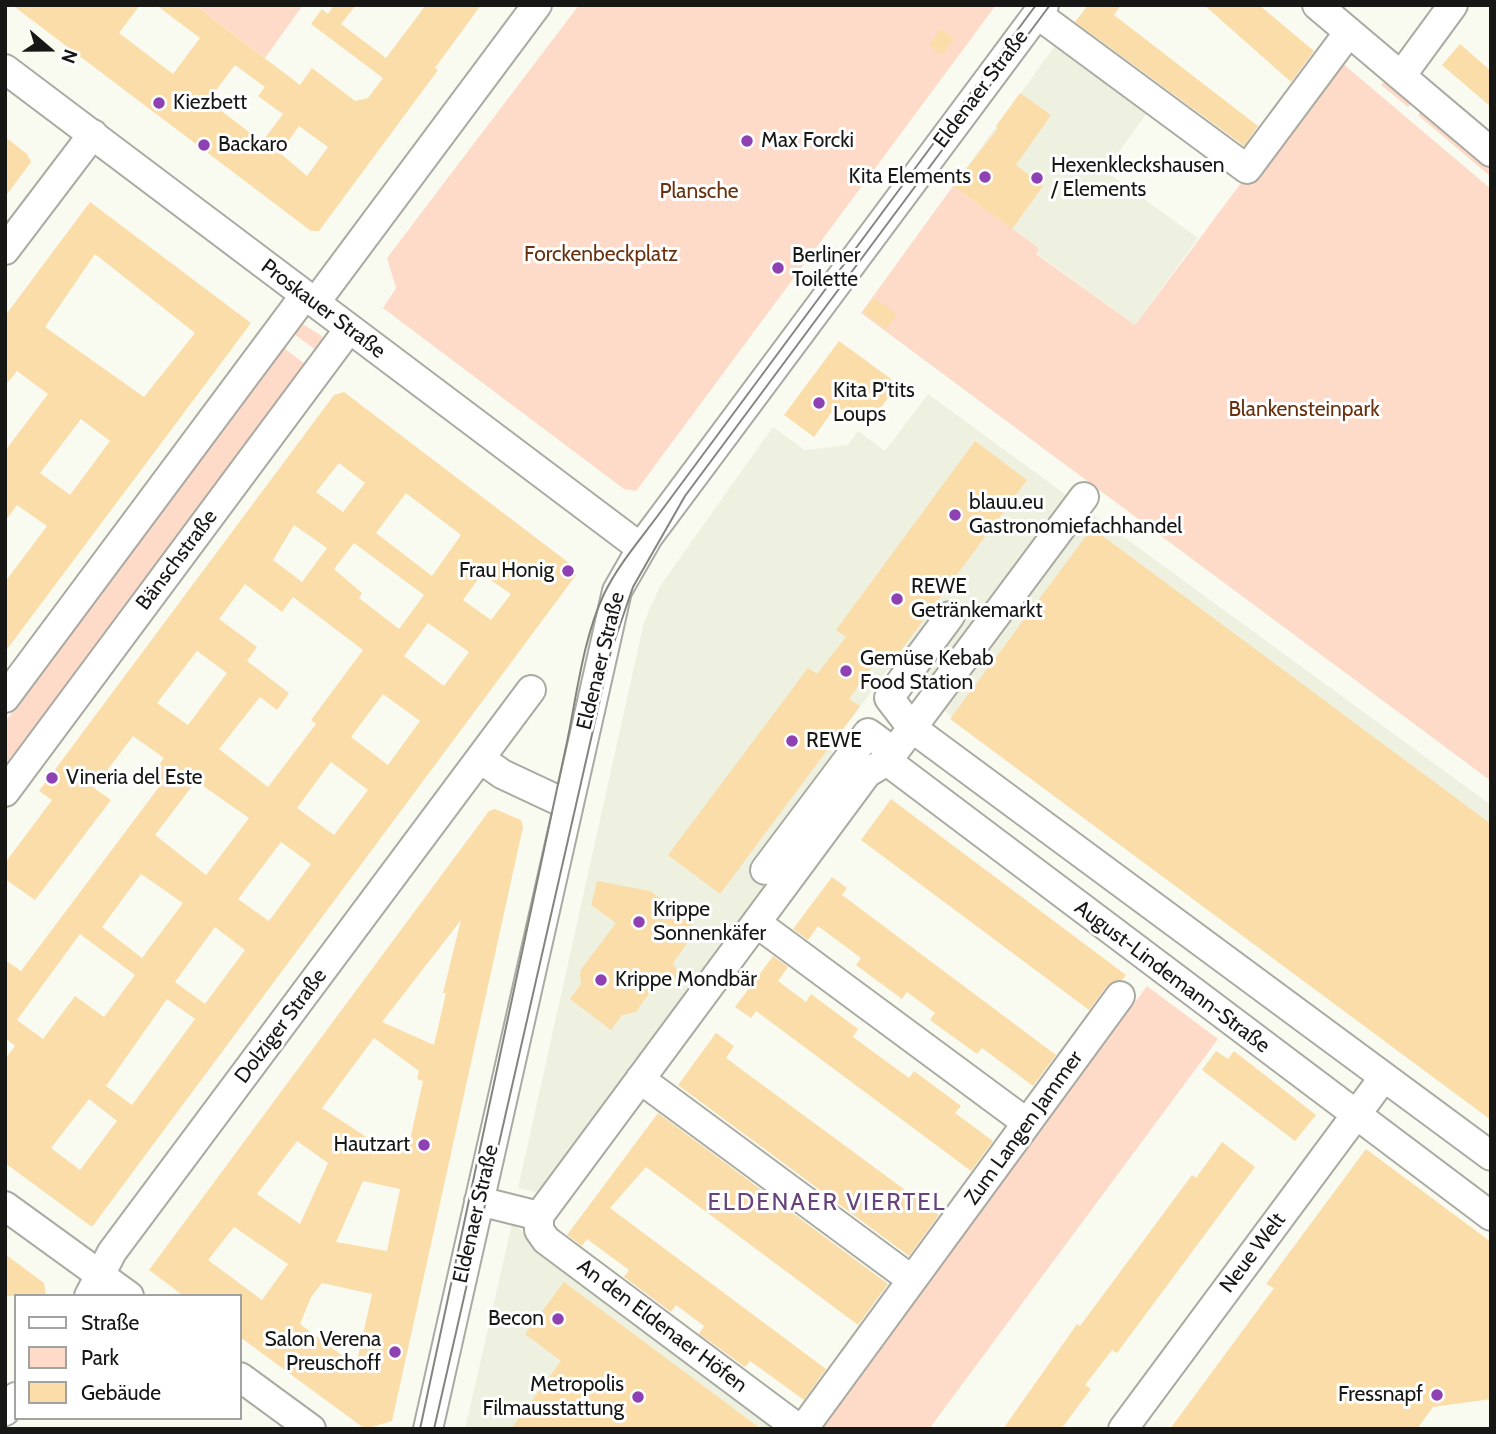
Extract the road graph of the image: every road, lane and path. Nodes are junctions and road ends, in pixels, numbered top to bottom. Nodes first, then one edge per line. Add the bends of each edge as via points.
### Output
1 (537, 5) edge
2 (1317, 5) edge
3 (1454, 5) edge
4 (1040, 9) edge
5 (1349, 32) junction
6 (5, 69) edge
7 (1401, 76) junction
8 (93, 134) junction
9 (1491, 152) edge
10 (5, 250) edge
11 (310, 299) junction
12 (349, 329) junction
13 (1084, 497) dead end
14 (640, 548) junction
15 (950, 616) dead end
16 (531, 690) dead end
17 (5, 698) edge
18 (912, 728) junction
19 (890, 756) junction
20 (481, 760) junction
21 (5, 792) edge
22 (566, 804) junction
23 (765, 870) dead end
24 (758, 924) junction
25 (1120, 996) dead end
26 (1384, 1077) junction
27 (640, 1079) junction
28 (1356, 1115) junction
29 (1027, 1123) junction
30 (1491, 1156) edge
31 (479, 1201) junction
32 (5, 1206) edge
33 (539, 1216) junction
34 (1491, 1216) edge
35 (912, 1280) junction
36 (94, 1285) edge
37 (123, 1294) edge
38 (242, 1378) edge
39 (311, 1429) edge
40 (428, 1429) edge
41 (801, 1429) edge
42 (1123, 1429) edge

1 - 11 street
2 - 5 street
3 - 7 street
4 - 5 street, Eldenaer Straße via 1247,169
4 - 14 street, Eldenaer Straße
5 - 7 street
6 - 8 street, Proskauer Straße
7 - 9 street
8 - 10 street
8 - 11 street, Proskauer Straße
11 - 12 street, Proskauer Straße
11 - 17 street
12 - 14 street, Proskauer Straße
12 - 21 street, Bänschstraße
13 - 18 street
14 - 22 street, Eldenaer Straße via 617,590
15 - 18 street, August-Lindemann-Straße via 889,698
16 - 20 street, Dolziger Straße
18 - 19 street
18 - 26 street, August-Lindemann-Straße
19 - 23 street, August-Lindemann-Straße via 868,733
19 - 24 street via 867,772
19 - 28 street, August-Lindemann-Straße
20 - 22 street
20 - 36 street, Dolziger Straße via 112,1252
22 - 31 street, Eldenaer Straße
24 - 27 street
24 - 29 street
25 - 29 street, Zum Langen Jammer
26 - 28 street, Neue Welt
26 - 30 street, August-Lindemann-Straße
27 - 33 street
27 - 35 street
28 - 34 street, August-Lindemann-Straße
28 - 42 street, Neue Welt
29 - 35 street, Zum Langen Jammer
31 - 33 street
31 - 40 street, Eldenaer Straße
32 - 36 street
33 - 41 street, An den Eldenaer Höfen via 539,1230 546,1240
35 - 41 street, Zum Langen Jammer
36 - 37 street
38 - 39 street

